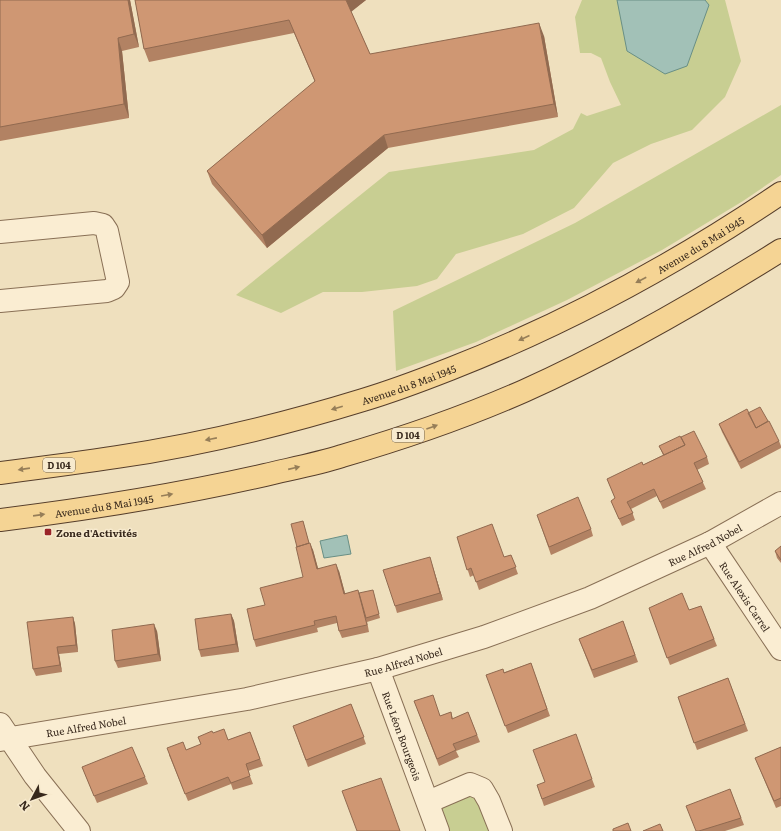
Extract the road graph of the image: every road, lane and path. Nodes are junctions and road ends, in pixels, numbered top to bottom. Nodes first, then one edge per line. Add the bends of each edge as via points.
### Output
1 (781, 194) edge
2 (0, 232) edge
3 (781, 250) edge
4 (0, 301) edge
5 (0, 473) edge
6 (781, 503) edge
7 (0, 520) edge
8 (710, 543) junction
9 (781, 649) edge
10 (378, 669) junction
11 (3, 734) edge
12 (428, 802) junction
13 (79, 831) edge
14 (438, 831) edge
15 (501, 831) edge

1 -> 5 main road, Avenue du 8 Mai 1945 / D 104 via 702,245 605,299 506,347 412,384 364,400 222,437 118,457
2 - 4 street via 94,223 104,225 108,230 118,282 114,288 107,291
7 -> 3 main road, Avenue du 8 Mai 1945 / D 104 via 119,503 232,482 340,457 428,428 523,391 625,342
6 - 8 street, Rue Alfred Nobel
8 - 9 street, Rue Alexis Carrel
8 - 10 street, Rue Alfred Nobel via 590,598 484,637
10 - 11 street, Rue Alfred Nobel via 247,699
10 - 12 street, Rue Léon Bourgeois
11 - 13 street
12 - 14 street, Rue Léon Bourgeois
12 - 15 street via 470,784 482,790

